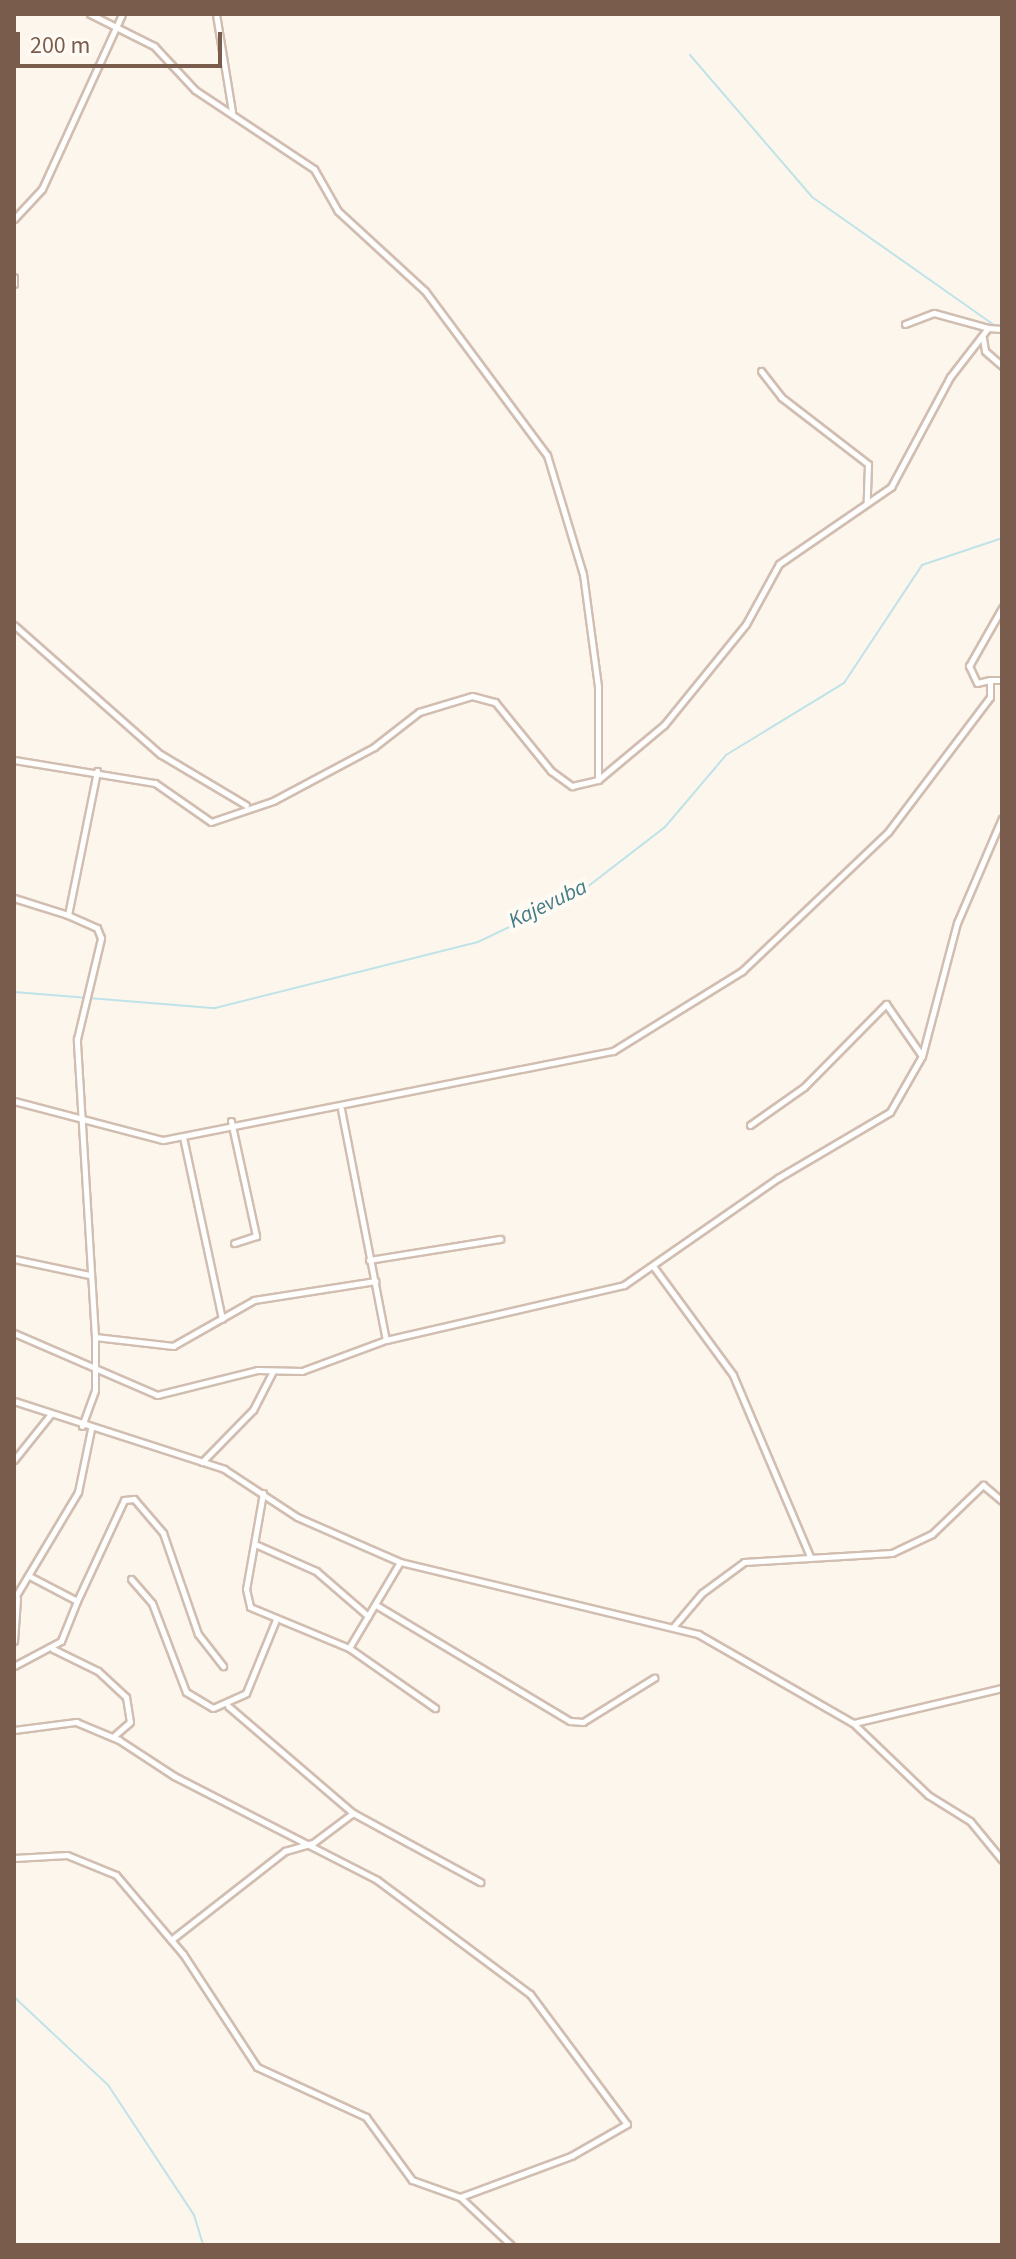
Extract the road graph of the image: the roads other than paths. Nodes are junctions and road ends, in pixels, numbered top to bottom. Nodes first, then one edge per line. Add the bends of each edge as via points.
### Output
1 (90, 14) edge
2 (122, 14) edge
3 (216, 14) edge
4 (118, 26) junction
5 (232, 113) junction
6 (14, 219) edge
7 (14, 277) edge
8 (14, 284) edge
9 (905, 324) dead end
10 (988, 328) junction
11 (1002, 329) edge
12 (983, 337) junction
13 (1002, 366) edge
14 (761, 371) dead end
15 (867, 503) junction
16 (1002, 608) edge
17 (14, 625) edge
18 (990, 680) junction
19 (1002, 680) edge
20 (14, 760) edge
21 (97, 771) junction
22 (598, 780) junction
23 (246, 805) junction
24 (1002, 818) edge
25 (14, 898) edge
26 (68, 915) junction
27 (922, 1056) junction
28 (14, 1101) edge
29 (341, 1109) junction
30 (81, 1116) junction
31 (231, 1121) junction
32 (750, 1125) dead end
33 (183, 1137) junction
34 (500, 1239) dead end
35 (234, 1243) dead end
36 (14, 1259) edge
37 (369, 1260) junction
38 (653, 1266) junction
39 (89, 1275) junction
40 (376, 1281) junction
41 (222, 1319) junction
42 (14, 1333) edge
43 (95, 1337) junction
44 (386, 1340) junction
45 (93, 1371) junction
46 (272, 1373) junction
47 (14, 1401) edge
48 (50, 1415) junction
49 (82, 1426) junction
50 (91, 1429) junction
51 (14, 1460) edge
52 (202, 1462) junction
53 (263, 1493) junction
54 (1002, 1501) edge
55 (255, 1544) junction
56 (810, 1556) junction
57 (400, 1562) junction
58 (31, 1577) junction
59 (131, 1579) dead end
60 (15, 1598) edge
61 (77, 1601) junction
62 (376, 1605) junction
63 (368, 1616) junction
64 (275, 1622) junction
65 (674, 1626) junction
66 (14, 1641) edge
67 (349, 1648) junction
68 (53, 1649) junction
69 (14, 1666) edge
70 (223, 1666) dead end
71 (654, 1678) dead end
72 (1002, 1688) edge
73 (228, 1706) junction
74 (435, 1708) dead end
75 (853, 1723) junction
76 (14, 1730) edge
77 (113, 1737) junction
78 (353, 1813) junction
79 (306, 1844) junction
80 (14, 1858) edge
81 (1002, 1860) edge
82 (480, 1882) dead end
83 (171, 1940) junction
84 (460, 2197) junction
85 (511, 2245) edge

1 - 4 street
2 - 4 street
3 - 5 street
4 - 5 street via 154,46 195,90
4 - 6 street via 42,189
5 - 22 street via 314,169 338,211 425,291 547,455 583,574 598,687
7 - 8 street
9 - 10 street via 934,313
10 - 11 street
10 - 12 street
12 - 13 street via 985,351
12 - 15 street via 950,377 911,460
14 - 15 street via 781,397 868,464
15 - 22 street via 779,564 746,624 664,725
16 - 18 street via 969,666 977,683
17 - 23 street via 160,754
18 - 19 street
18 - 29 street via 990,697 888,832 823,900 683,1013 613,1051
20 - 21 street
21 - 23 street via 155,783 205,821
21 - 26 street
22 - 23 street via 572,786 551,771 495,702 472,696 419,712 374,747 273,801
24 - 27 street via 949,946 947,983
25 - 26 street
26 - 30 street via 97,928 101,938 77,1039
27 - 32 street via 886,1004 804,1087
27 - 38 street via 890,1112 786,1173
28 - 30 street
29 - 31 street
29 - 37 street
30 - 33 street via 152,1140
30 - 39 street
31 - 33 street
31 - 35 street via 256,1236
33 - 41 street
34 - 37 street
36 - 39 street
37 - 40 street
38 - 44 street via 588,1296
38 - 56 street via 733,1375
39 - 43 street
40 - 41 street via 270,1295
40 - 44 street
41 - 43 street via 173,1346
42 - 45 street
43 - 45 street
44 - 46 street via 302,1371
45 - 46 street via 157,1395
45 - 49 street
46 - 52 street via 253,1410
47 - 48 street
48 - 49 street
48 - 51 street
49 - 50 street
50 - 52 street
50 - 58 street via 78,1492
52 - 53 street
53 - 55 street
53 - 57 street via 297,1517
54 - 56 street via 983,1485 914,1544 892,1553
55 - 63 street via 316,1571
55 - 64 street via 246,1599
56 - 65 street via 744,1562 702,1593
57 - 62 street
57 - 65 street
58 - 60 street
58 - 61 street
59 - 73 street via 152,1603 186,1692 213,1708
60 - 66 street
61 - 68 street
61 - 70 street via 124,1500 134,1499 163,1533 198,1634
62 - 63 street
62 - 71 street via 570,1721 583,1722
63 - 67 street
64 - 67 street via 307,1627
64 - 73 street via 246,1693
65 - 75 street
67 - 74 street
68 - 69 street
68 - 77 street via 98,1671 126,1697 130,1722
72 - 75 street
73 - 78 street
75 - 81 street via 928,1795 970,1821
76 - 77 street via 76,1722
77 - 79 street
78 - 79 street
78 - 82 street
79 - 83 street
79 - 84 street via 377,1880 525,1990 628,2122 571,2156
80 - 83 street via 67,1855 104,1867
83 - 84 street via 257,2067 355,2110 382,2133 412,2180
84 - 85 street

